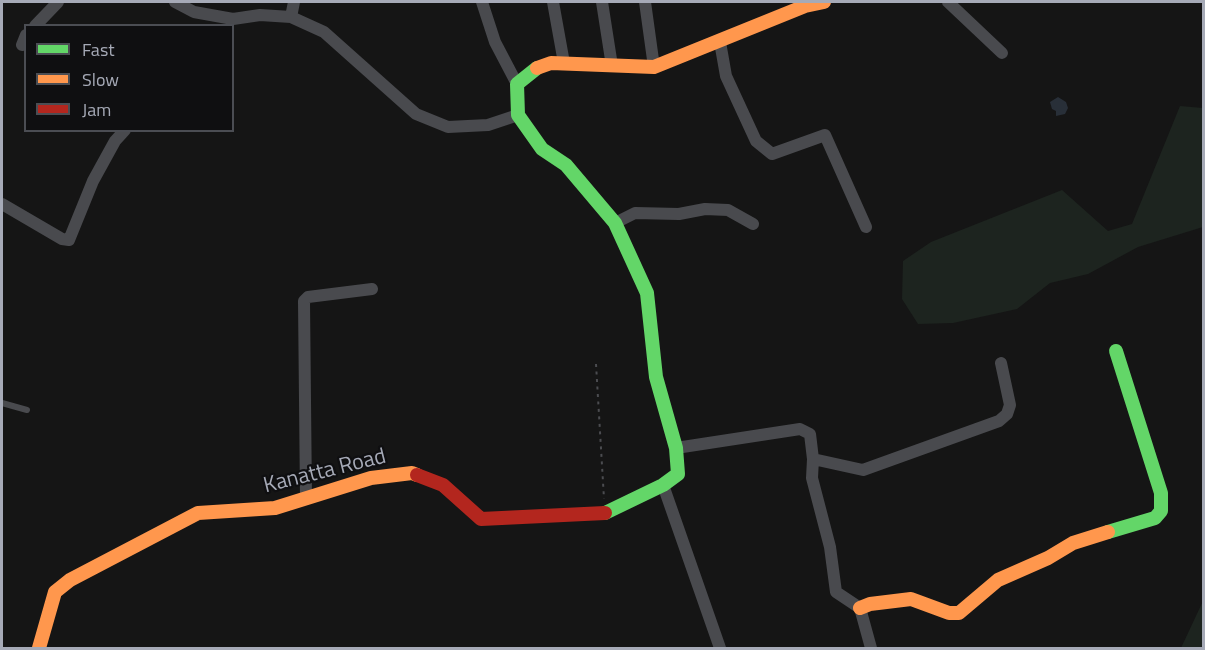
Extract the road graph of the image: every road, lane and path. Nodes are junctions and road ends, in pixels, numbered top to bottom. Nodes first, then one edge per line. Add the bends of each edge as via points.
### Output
1 (58, 2) edge
2 (175, 2) edge
3 (294, 2) edge
4 (482, 2) edge
5 (553, 2) edge
6 (602, 2) edge
7 (645, 2) edge
8 (824, 2) edge
9 (948, 2) edge
10 (291, 17) junction
11 (208, 20) edge
12 (37, 24) edge
13 (720, 42) junction
14 (1002, 53) dead end
15 (564, 63) junction
16 (612, 66) junction
17 (654, 67) junction
18 (516, 84) junction
19 (519, 116) junction
20 (123, 132) edge
21 (2, 204) edge
22 (615, 223) junction
23 (753, 224) dead end
24 (866, 227) dead end
25 (372, 289) dead end
26 (1116, 351) dead end
27 (1001, 363) dead end
28 (596, 364) dead end
29 (2, 403) edge
30 (27, 410) dead end
31 (676, 448) junction
32 (813, 459) junction
33 (663, 485) junction
34 (306, 499) junction
35 (604, 513) junction
36 (860, 608) junction
37 (39, 648) edge
38 (720, 648) edge
39 (871, 648) edge

1 - 12 street
2 - 11 street
3 - 10 street
4 - 18 street via 495,42
5 - 15 street
6 - 16 street
7 - 17 street
8 - 13 street via 805,6
9 - 14 street
10 - 11 street via 260,15
10 - 19 street via 324,33 416,114 448,127 488,124
13 - 17 street
13 - 24 street via 726,76 756,141 772,154 825,135
15 - 16 street
15 - 18 street via 534,69
16 - 17 street
18 - 19 street
19 - 22 street via 542,149 566,165
20 - 21 street via 93,181 69,240
22 - 23 street via 635,213 679,214 705,209 728,210
22 - 31 street via 647,293 656,377
25 - 34 street via 308,297 304,301
26 - 36 street via 1161,493 1161,511 1155,518 1073,543 998,579 959,613 911,599
27 - 32 street via 1010,405 999,421 863,470
28 - 35 path
29 - 30 lane
31 - 32 street via 800,429 810,434
31 - 33 street via 678,474
32 - 36 street via 812,478 830,547 836,592
33 - 35 street, Kanatta Road
33 - 38 street
34 - 35 street, Kanatta Road via 371,478 412,473 443,485 481,519
34 - 37 street, Kanatta Road via 275,508 198,513 70,580 55,591
36 - 39 street

